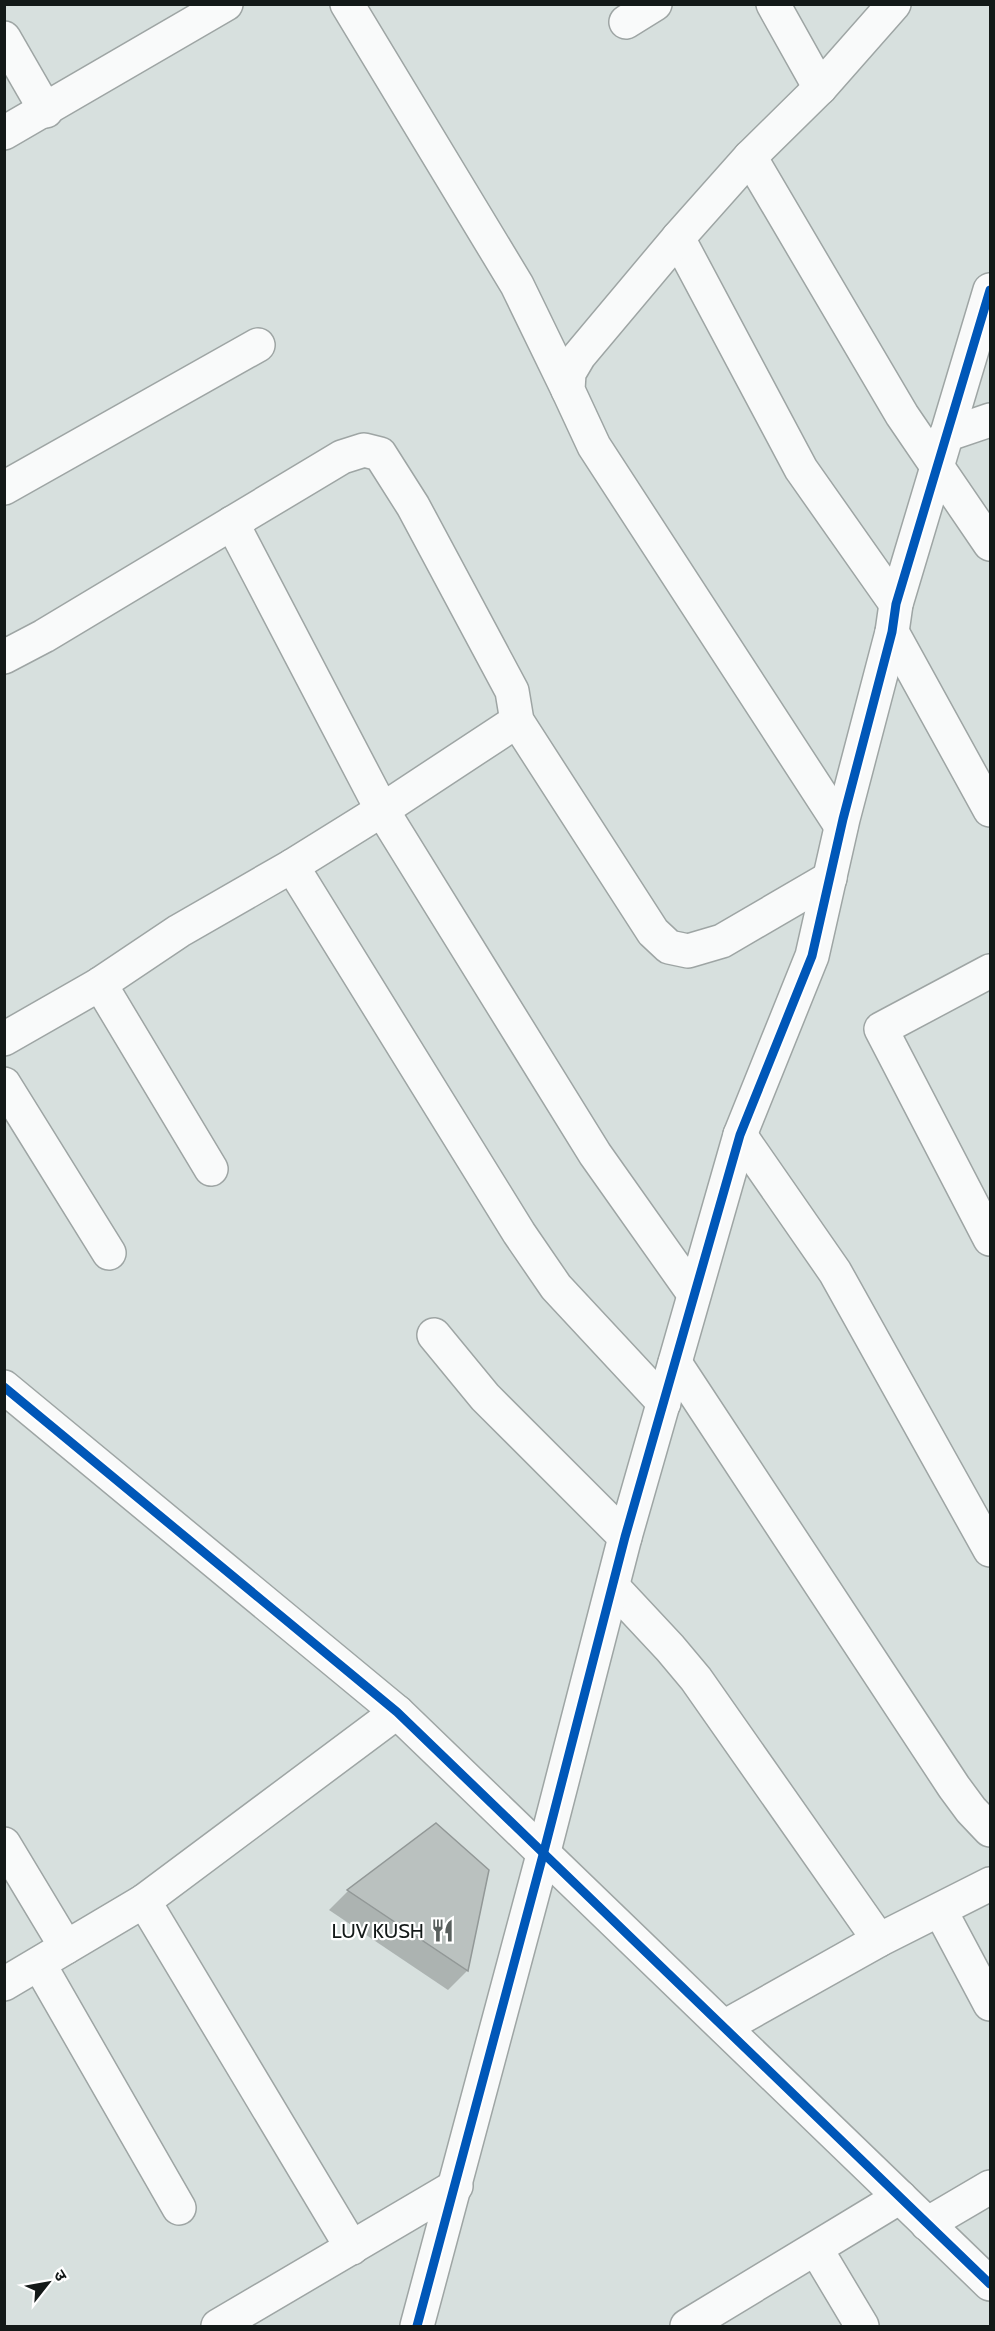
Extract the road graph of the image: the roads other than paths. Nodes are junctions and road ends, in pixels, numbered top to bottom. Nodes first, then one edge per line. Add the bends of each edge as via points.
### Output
1 (226, 4) edge
2 (347, 4) edge
3 (655, 4) edge
4 (773, 4) edge
5 (894, 4) edge
6 (626, 22) dead end
7 (4, 38) edge
8 (820, 88) junction
9 (46, 111) junction
10 (4, 133) edge
11 (750, 157) junction
12 (678, 238) junction
13 (990, 290) edge
14 (258, 345) dead end
15 (568, 390) junction
16 (990, 420) edge
17 (946, 435) junction
18 (937, 466) junction
19 (4, 488) edge
20 (232, 523) junction
21 (990, 544) edge
22 (894, 618) junction
23 (4, 657) edge
24 (517, 721) junction
25 (382, 810) junction
26 (990, 810) edge
27 (841, 826) junction
28 (292, 866) junction
29 (830, 878) junction
30 (990, 971) edge
31 (100, 984) junction
32 (4, 1039) edge
33 (4, 1084) edge
34 (740, 1135) junction
35 (211, 1169) dead end
36 (990, 1239) edge
37 (109, 1253) dead end
38 (694, 1294) junction
39 (434, 1335) dead end
40 (675, 1363) junction
41 (4, 1387) edge
42 (664, 1403) junction
43 (625, 1537) junction
44 (990, 1550) edge
45 (613, 1587) junction
46 (397, 1713) junction
47 (990, 1830) edge
48 (4, 1844) edge
49 (543, 1855) junction
50 (990, 1884) edge
51 (144, 1901) junction
52 (939, 1910) junction
53 (879, 1940) junction
54 (66, 1947) junction
55 (39, 1964) junction
56 (4, 1984) edge
57 (990, 2004) edge
58 (724, 2027) junction
59 (456, 2186) junction
60 (990, 2187) edge
61 (900, 2198) junction
62 (179, 2208) dead end
63 (927, 2224) junction
64 (352, 2248) junction
65 (816, 2249) junction
66 (990, 2284) edge
67 (218, 2326) edge
68 (417, 2326) edge
69 (687, 2326) edge
70 (862, 2326) edge

1 - 9 street
2 - 15 street via 517,285
3 - 6 street
4 - 8 street
5 - 8 street
7 - 9 street
8 - 11 street
9 - 10 street
11 - 12 street
11 - 18 street via 902,415
12 - 15 street via 579,356 569,373
12 - 22 street via 801,469
13 - 17 street
14 - 19 street
15 - 27 street via 594,446
16 - 17 street
17 - 18 street
18 - 21 street
18 - 22 street
20 - 23 street
20 - 24 street via 342,457 364,450 380,454 413,506 507,681
20 - 25 street
22 - 26 street
22 - 27 street
24 - 25 street
24 - 29 street via 653,932 669,946 688,951 722,941
25 - 28 street
25 - 38 street via 595,1154
27 - 29 street
28 - 31 street via 179,931
28 - 42 street via 556,1287
29 - 34 street via 812,956
30 - 36 street via 881,1029
31 - 32 street
31 - 35 street
33 - 37 street
34 - 38 street
34 - 44 street via 835,1272
38 - 40 street
39 - 43 street via 485,1397
40 - 42 street
40 - 47 street via 954,1787
41 - 46 street
42 - 43 street
43 - 45 street
45 - 49 street
45 - 53 street via 696,1679
46 - 49 street
46 - 51 street
48 - 54 street
49 - 58 street
49 - 59 street
50 - 52 street
51 - 54 street
51 - 64 street
52 - 53 street
52 - 57 street
53 - 58 street
54 - 55 street
55 - 56 street
55 - 62 street
58 - 61 street
59 - 64 street
59 - 68 street
60 - 63 street
61 - 63 street
61 - 65 street
63 - 66 street
64 - 67 street
65 - 69 street
65 - 70 street

